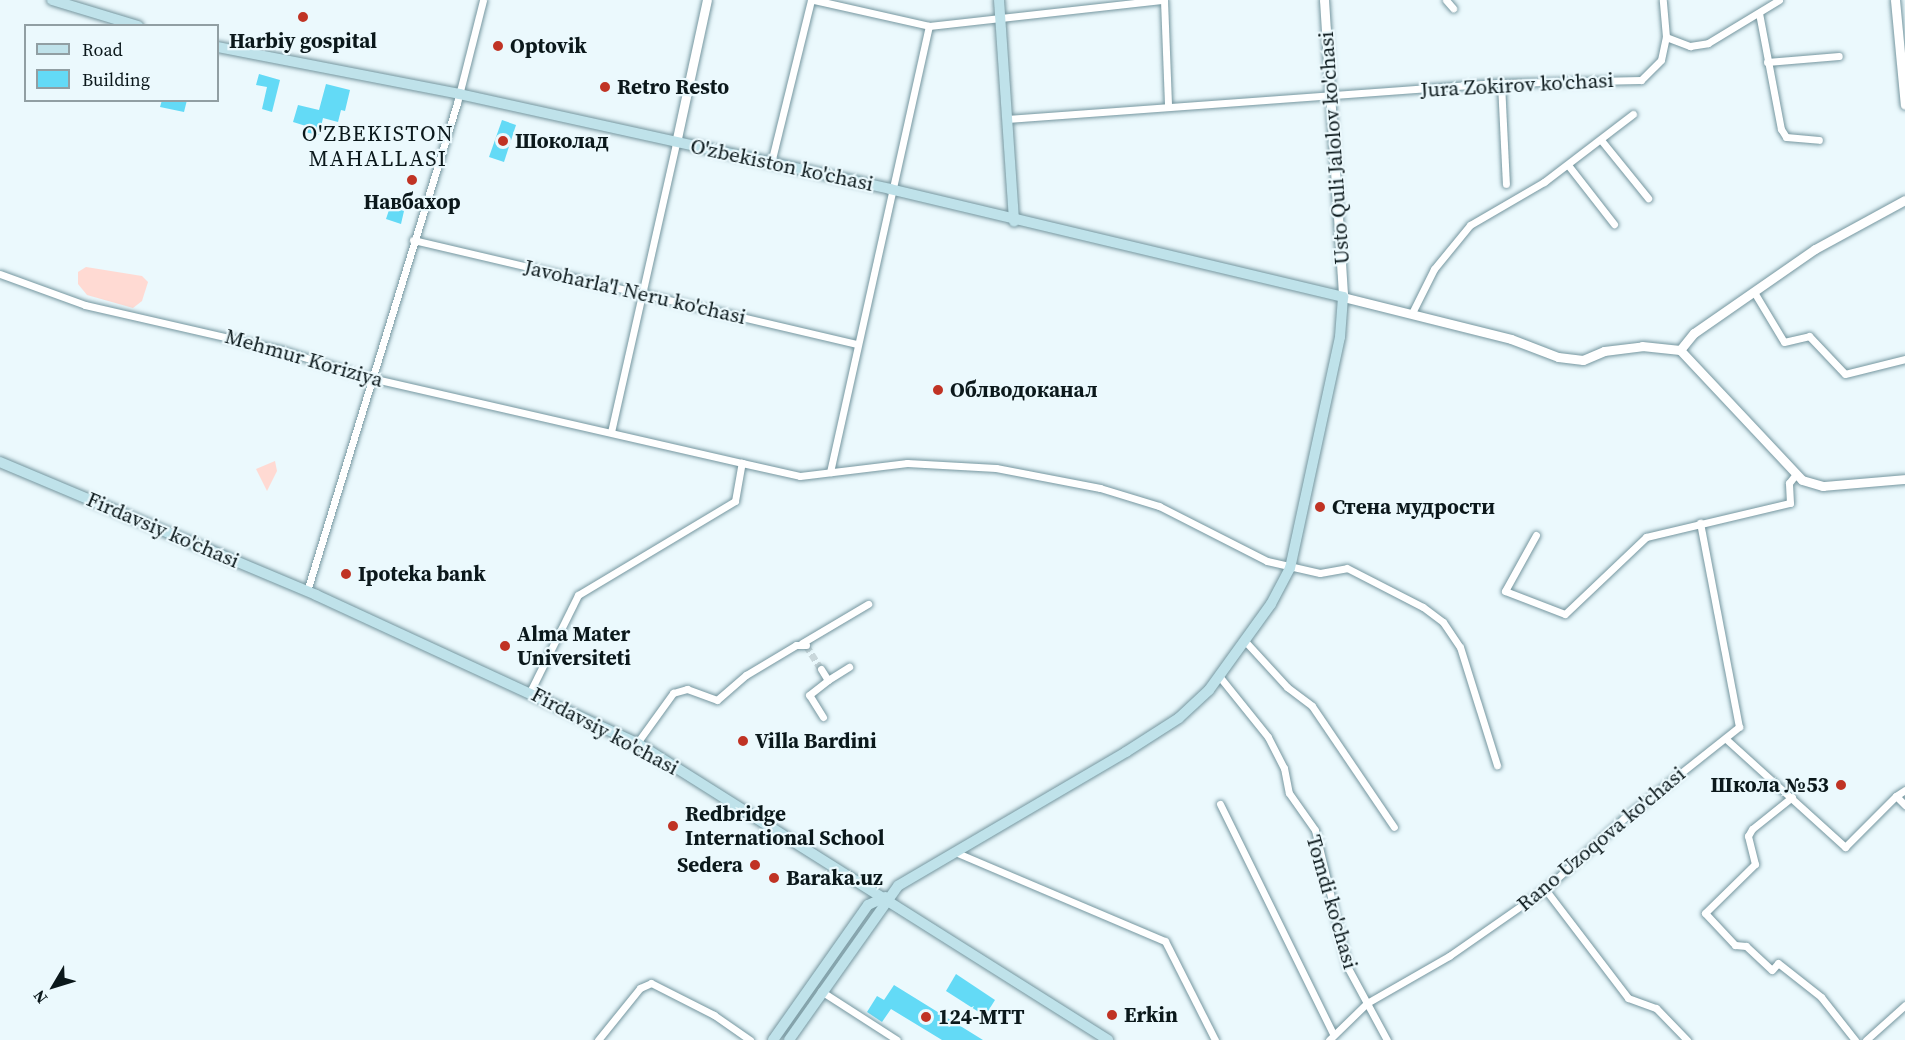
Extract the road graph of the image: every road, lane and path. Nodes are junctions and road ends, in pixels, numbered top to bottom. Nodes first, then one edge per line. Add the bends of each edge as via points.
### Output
1 (52, 0) edge
2 (483, 0) edge
3 (707, 0) edge
4 (812, 0) edge
5 (999, 0) edge
6 (1163, 0) edge
7 (1324, 0) edge
8 (1446, 0) edge
9 (1663, 0) edge
10 (1779, 0) edge
11 (1895, 0) edge
12 (1768, 4) edge
13 (1453, 8) dead end
14 (1759, 13) junction
15 (999, 16) junction
16 (131, 24) edge
17 (930, 26) junction
18 (1666, 37) junction
19 (219, 47) edge
20 (1839, 56) dead end
21 (1767, 62) junction
22 (1500, 83) junction
23 (459, 94) junction
24 (1331, 96) junction
25 (1905, 105) edge
26 (1168, 106) junction
27 (1633, 114) dead end
28 (1007, 119) junction
29 (1601, 140) junction
30 (1819, 140) dead end
31 (676, 142) junction
32 (771, 163) junction
33 (1569, 165) junction
34 (1506, 184) dead end
35 (890, 189) junction
36 (1648, 198) dead end
37 (1905, 200) edge
38 (1014, 221) junction
39 (1614, 224) dead end
40 (413, 240) junction
41 (0, 274) edge
42 (1754, 292) junction
43 (640, 293) junction
44 (1343, 297) junction
45 (1413, 313) junction
46 (857, 344) junction
47 (1680, 350) junction
48 (1905, 359) edge
49 (371, 378) junction
50 (611, 432) junction
51 (0, 462) edge
52 (742, 463) junction
53 (830, 472) junction
54 (1796, 474) junction
55 (1905, 478) edge
56 (1700, 523) junction
57 (1536, 536) dead end
58 (1290, 568) junction
59 (307, 591) junction
60 (868, 604) dead end
61 (1244, 640) junction
62 (849, 667) dead end
63 (821, 669) tunnel mouth
64 (1219, 676) junction
65 (828, 680) junction
66 (531, 690) junction
67 (823, 717) dead end
68 (1726, 739) junction
69 (638, 743) junction
70 (1497, 765) dead end
71 (1905, 790) edge
72 (1896, 796) junction
73 (1792, 797) junction
74 (1220, 804) dead end
75 (1905, 805) edge
76 (1395, 826) dead end
77 (953, 851) junction
78 (1545, 889) junction
79 (886, 897) junction
80 (821, 991) junction
81 (1367, 1003) junction
82 (1905, 1005) edge
83 (1331, 1037) edge
84 (598, 1040) edge
85 (750, 1040) edge
86 (773, 1040) edge
87 (789, 1040) edge
88 (897, 1040) edge
89 (1108, 1040) edge
90 (1215, 1040) edge
91 (1387, 1040) edge
92 (1687, 1040) edge
93 (1855, 1040) edge
94 (1866, 1040) edge

1 - 16 main road
2 - 23 street
3 - 31 street
4 - 17 street
4 - 32 street
5 - 15 main road
6 - 15 street
6 - 26 street
7 - 24 street, Usto Quli Jalolov ko'chasi
8 - 13 street
9 - 18 street, Jura Zokirov ko'chasi
10 - 12 street
11 - 25 street
12 - 14 street
14 - 18 street via 1708,43 1690,46
14 - 21 street
15 - 17 street
15 - 28 main road
17 - 35 street
18 - 22 street, Jura Zokirov ko'chasi via 1661,60 1641,80
19 - 23 main road, O'zbekiston ko'chasi
20 - 21 street
21 - 30 street via 1786,137
22 - 24 street, Jura Zokirov ko'chasi
22 - 34 street
23 - 31 main road, O'zbekiston ko'chasi
23 - 40 street
24 - 26 street, Jura Zokirov ko'chasi
24 - 44 street, Usto Quli Jalolov ko'chasi
26 - 28 street, Jura Zokirov ko'chasi
27 - 29 street
28 - 38 main road
29 - 33 street
29 - 36 street
31 - 32 main road, O'zbekiston ko'chasi
31 - 43 street
32 - 35 main road, O'zbekiston ko'chasi
33 - 39 street
33 - 45 street via 1470,225 1434,268
35 - 38 main road, O'zbekiston ko'chasi
35 - 46 street
37 - 42 street via 1815,249
38 - 44 main road, O'zbekiston ko'chasi
40 - 43 street, Javoharla'l Neru ko'chasi
40 - 49 street
41 - 49 street, Mehmur Koriziya via 37,284 85,305 201,330
42 - 47 street via 1694,333
42 - 48 street via 1785,342 1809,336 1845,374
43 - 46 street, Javoharla'l Neru ko'chasi
43 - 50 street
44 - 45 street
44 - 58 main road via 1340,338
45 - 47 street via 1511,339 1558,357 1583,360 1604,351 1642,346
46 - 53 street
47 - 54 street
49 - 50 street, Mehmur Koriziya
49 - 59 street
50 - 52 street, Mehmur Koriziya
51 - 59 main road, Firdavsiy ko'chasi
52 - 53 street, Mehmur Koriziya via 800,476
52 - 66 street via 739,494 728,506 578,595
53 - 58 street, Mehmur Koriziya via 907,463 996,468 1100,488 1159,506
54 - 55 street via 1823,486
54 - 56 street via 1789,483 1790,503
56 - 57 street via 1646,537 1559,615 1505,591
56 - 68 street via 1739,727
58 - 61 main road
58 - 70 street, Mehmur Koriziya via 1320,573 1347,568 1443,622 1460,647
59 - 66 main road, Firdavsiy ko'chasi
60 - 69 street via 746,675 717,700 687,689 673,693
61 - 64 main road
61 - 76 street via 1287,687 1312,706
62 - 65 street
63 - 65 street
64 - 77 main road via 1179,718
64 - 81 street, Tomdi ko'chasi via 1268,737 1284,768 1289,793 1315,830 1324,856 1334,923 1348,968
65 - 67 street via 809,695
66 - 69 main road, Firdavsiy ko'chasi
68 - 73 street
68 - 78 street, Rano Uzoqova ko'chasi via 1657,791
69 - 79 main road, Firdavsiy ko'chasi
71 - 72 street
72 - 73 street via 1845,847
72 - 75 street
73 - 93 street via 1752,829 1748,836 1755,864 1705,913 1735,945 1746,946 1772,970 1778,963 1821,996
74 - 83 street
77 - 79 main road
77 - 90 street via 1164,941
78 - 81 street, Rano Uzoqova ko'chasi via 1449,956
78 - 92 street via 1628,998 1656,1008
79 - 80 main road
79 - 86 main road via 868,905
79 - 89 main road, Firdavsiy ko'chasi
80 - 87 main road
80 - 88 street
81 - 83 street, Rano Uzoqova ko'chasi
81 - 91 street, Tomdi ko'chasi
82 - 94 street
84 - 85 street via 640,988 651,983 714,1015

